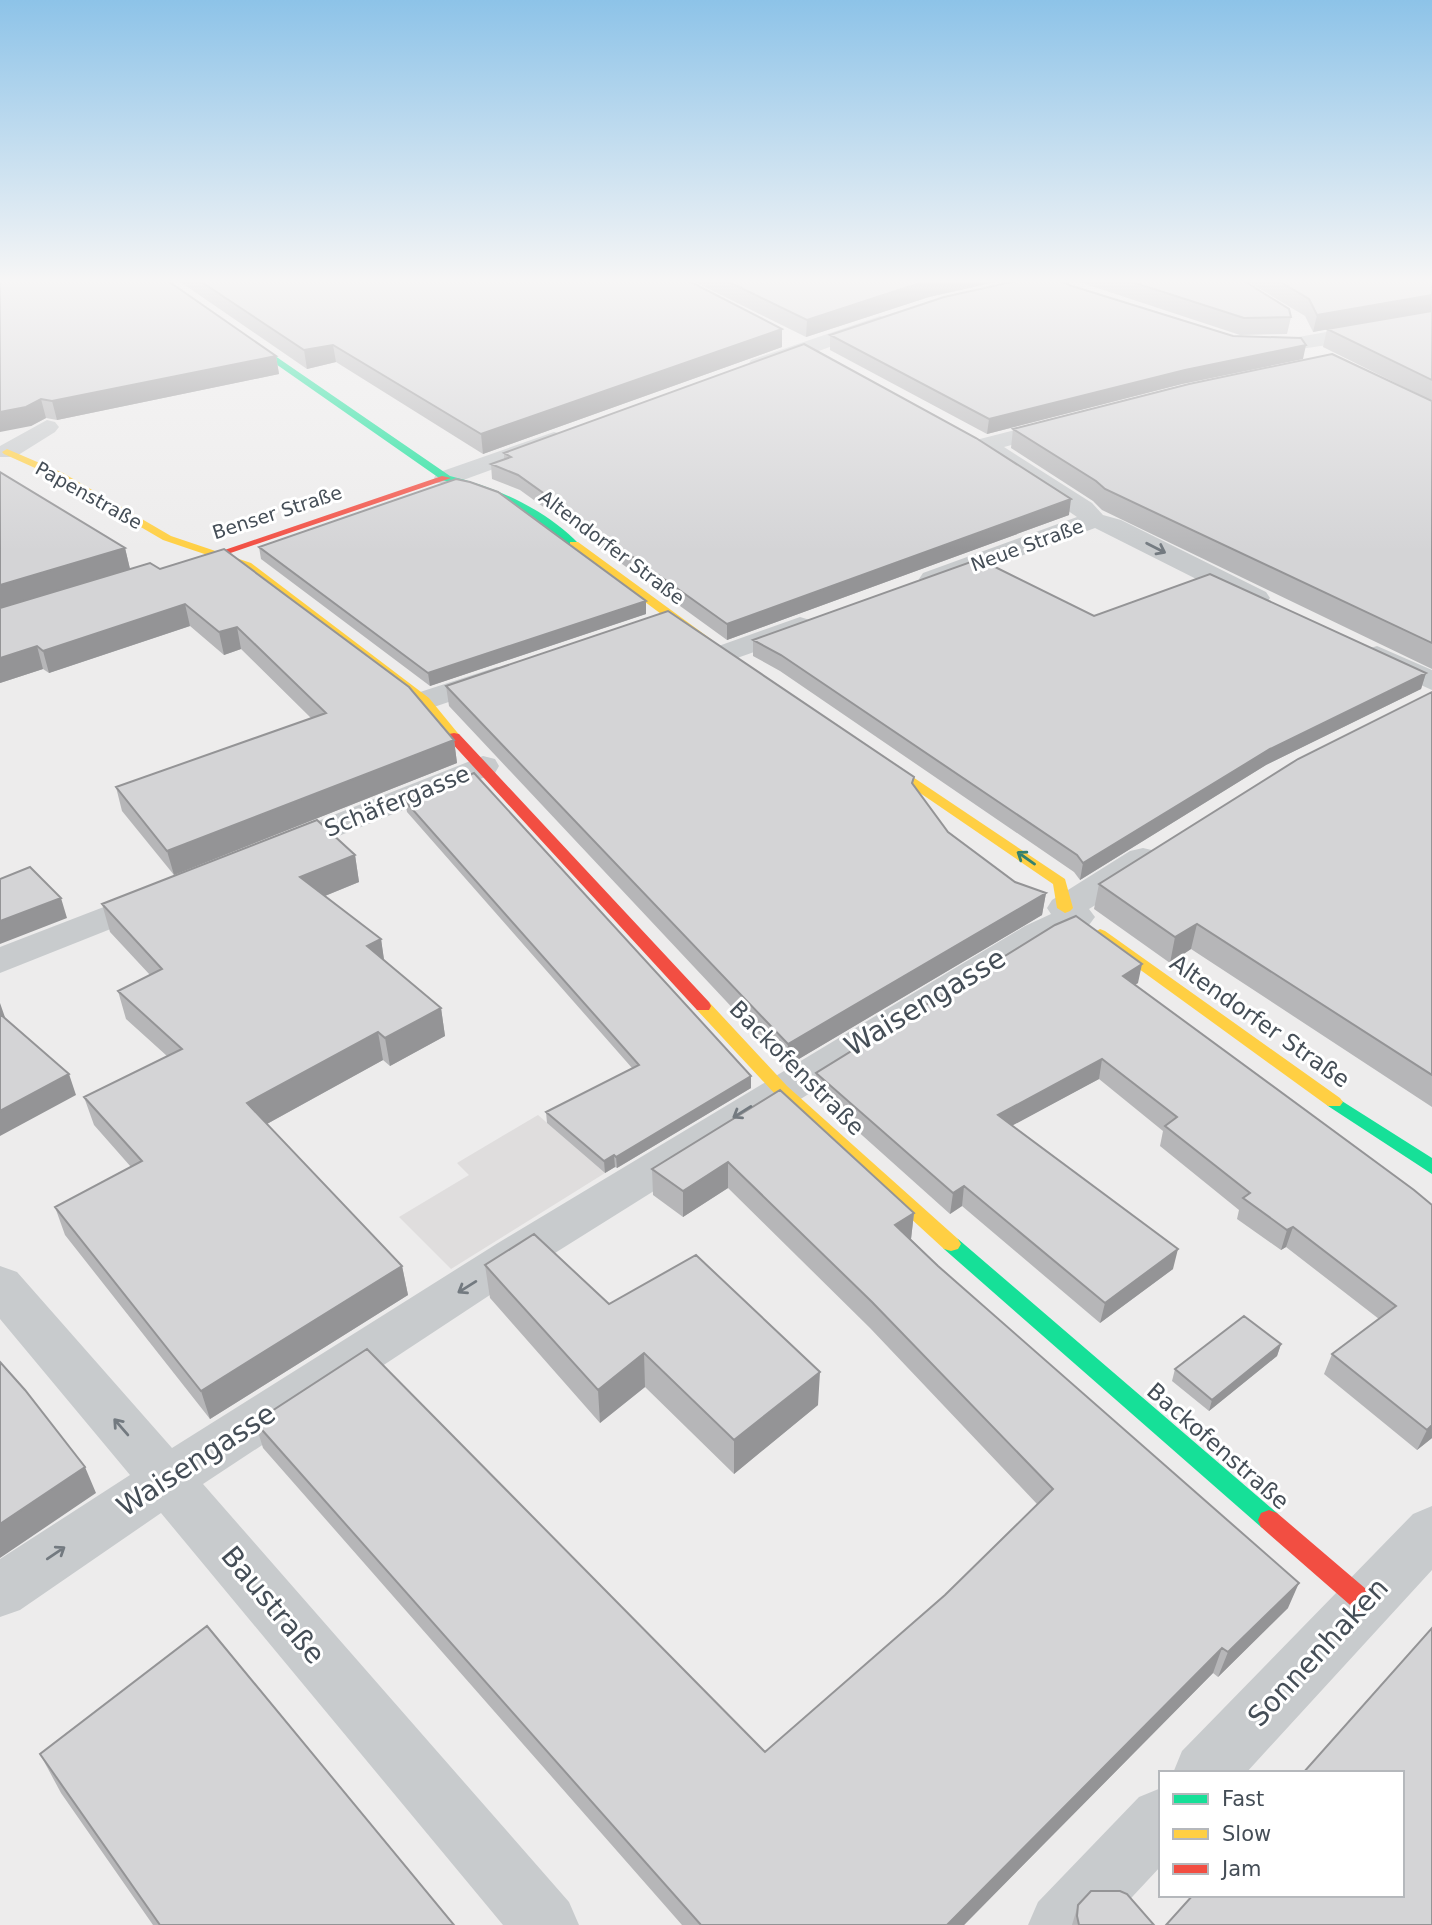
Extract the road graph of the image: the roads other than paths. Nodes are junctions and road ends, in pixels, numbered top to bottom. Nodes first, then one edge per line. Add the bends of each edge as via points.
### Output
1 (291, 371) edge
2 (743, 371) edge
3 (740, 372) edge
4 (1076, 421) edge
5 (47, 426) edge
6 (569, 433) edge
7 (7, 452) joint
8 (446, 478) junction
9 (1094, 520) junction
10 (215, 555) junction
11 (190, 563) edge
12 (907, 588) edge
13 (1278, 609) edge
14 (831, 615) edge
15 (1349, 642) edge
16 (734, 660) joint
17 (529, 665) edge
18 (1432, 681) edge
19 (425, 701) junction
20 (853, 740) edge
21 (483, 766) junction
22 (917, 786) junction
23 (945, 824) edge
24 (1175, 839) edge
25 (242, 863) edge
26 (178, 889) edge
27 (1064, 909) junction
28 (0, 961) edge
29 (781, 1090) junction
30 (1432, 1167) edge
31 (0, 1285) edge
32 (166, 1479) junction
33 (1432, 1531) edge
34 (0, 1591) edge
35 (1365, 1603) junction
36 (1206, 1771) edge
37 (1159, 1821) edge
38 (546, 1925) edge
39 (1060, 1925) edge

1 - 8 main road
2 - 3 street
4 - 9 street via 974,439 1083,508
5 - 7 street, Papenstraße
6 - 8 street
7 - 10 main road, Papenstraße via 59,475 167,538
8 - 10 main road, Benser Straße
8 - 16 main road, Altendorfer Straße via 509,497 658,621
9 - 12 street, Neue Straße
9 -> 13 street
10 - 11 main road, Benser Straße
10 - 19 main road, Backofenstraße via 247,565
14 - 16 street
15 - 18 street
17 - 19 street
19 - 21 main road, Backofenstraße
20 - 22 main road
21 - 25 street, Schäfergasse
21 - 29 main road, Backofenstraße
22 - 23 main road
27 -> 22 main road via 1060,882
24 - 27 street, Waisengasse
26 - 28 street
27 - 29 street, Waisengasse via 1038,934
27 - 30 main road, Altendorfer Straße via 1283,1068
29 -> 32 street, Waisengasse
29 - 35 main road, Backofenstraße via 950,1244
32 -> 31 street, Baustraße
34 -> 32 street, Waisengasse
32 - 38 street, Baustraße
33 - 35 street, Sonnenhaken
35 - 36 street, Sonnenhaken
37 - 39 street

